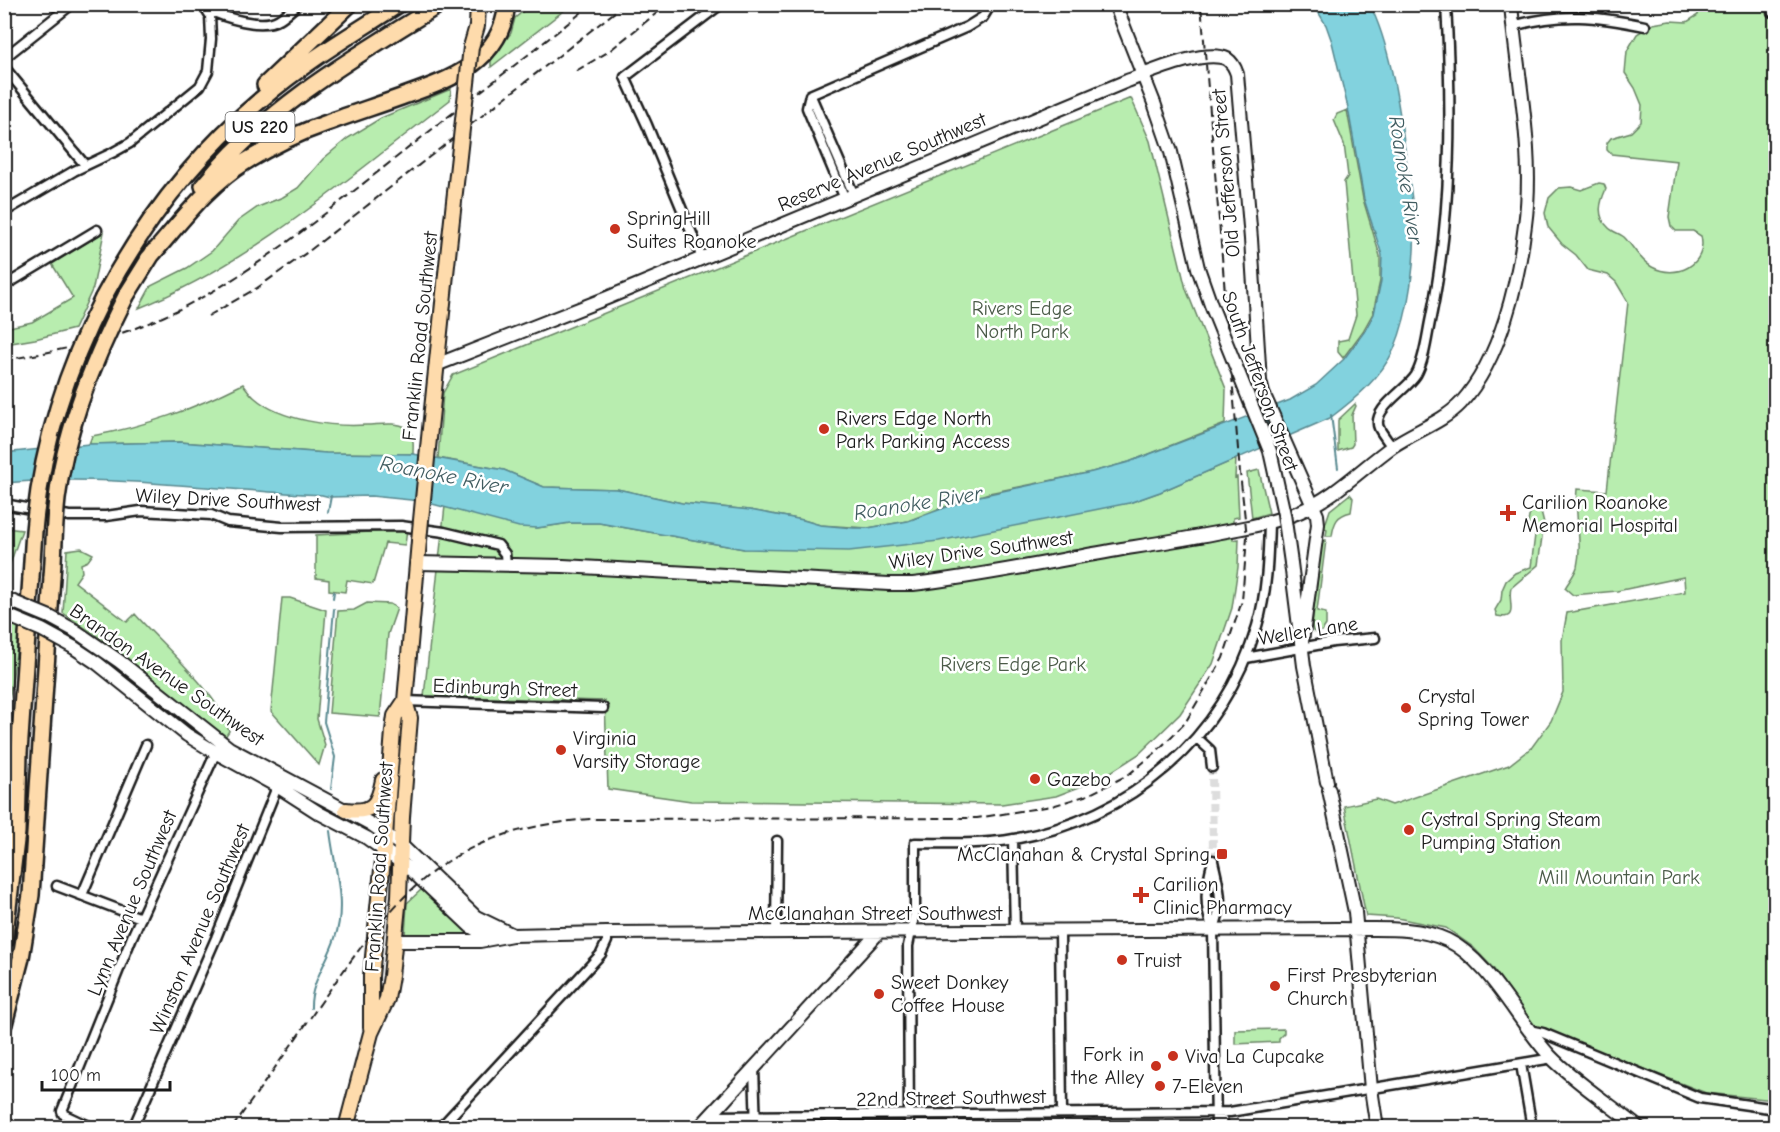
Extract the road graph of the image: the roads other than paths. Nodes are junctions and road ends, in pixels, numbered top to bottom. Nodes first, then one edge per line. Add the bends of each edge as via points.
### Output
1 (72, 4) edge
2 (298, 4) edge
3 (350, 4) edge
4 (399, 4) edge
5 (468, 4) edge
6 (478, 4) edge
7 (507, 4) edge
8 (721, 4) edge
9 (991, 4) edge
10 (1115, 4) edge
11 (1446, 4) edge
12 (1511, 4) edge
13 (439, 5) edge
14 (205, 7) edge
15 (1513, 26) junction
16 (1645, 26) dead end
17 (471, 47) junction
18 (4, 58) edge
19 (4, 67) edge
20 (1143, 75) junction
21 (195, 163) junction
22 (85, 165) junction
23 (850, 197) junction
24 (4, 212) edge
25 (97, 230) dead end
26 (702, 258) junction
27 (148, 259) junction
28 (4, 286) edge
29 (436, 366) junction
30 (1392, 447) junction
31 (4, 504) edge
32 (1312, 505) junction
33 (1269, 523) junction
34 (417, 563) junction
35 (506, 564) junction
36 (4, 598) edge
37 (4, 614) edge
38 (1375, 638) dead end
39 (1301, 649) junction
40 (1246, 658) junction
41 (405, 701) junction
42 (603, 708) dead end
43 (393, 731) junction
44 (1197, 738) junction
45 (146, 745) dead end
46 (219, 748) junction
47 (19, 753) junction
48 (1212, 767) tunnel mouth
49 (279, 781) junction
50 (346, 810) junction
51 (385, 835) junction
52 (1013, 839) junction
53 (777, 841) dead end
54 (401, 845) junction
55 (384, 850) junction
56 (4, 851) edge
57 (400, 862) junction
58 (57, 886) dead end
59 (82, 895) junction
60 (141, 918) junction
61 (1356, 929) junction
62 (1213, 930) junction
63 (1015, 931) junction
64 (1060, 931) junction
65 (879, 932) junction
66 (910, 932) junction
67 (608, 933) junction
68 (776, 933) junction
69 (512, 935) junction
70 (4, 941) edge
71 (396, 941) junction
72 (4, 1024) edge
73 (1529, 1030) junction
74 (372, 1033) junction
75 (1552, 1058) junction
76 (1521, 1064) junction
77 (754, 1068) junction
78 (1371, 1089) junction
79 (1776, 1109) edge
80 (1062, 1112) junction
81 (1216, 1112) junction
82 (909, 1115) junction
83 (710, 1116) junction
84 (756, 1116) junction
85 (93, 1128) edge
86 (133, 1128) edge
87 (346, 1128) edge
88 (440, 1128) edge
89 (699, 1128) edge
90 (756, 1128) edge
91 (909, 1128) edge
92 (1216, 1128) edge
93 (1225, 1128) edge
94 (1377, 1128) edge
95 (1532, 1128) edge
96 (1639, 1128) edge

1 - 18 street
2 - 14 street via 278,21 260,22 231,19
3 - 21 highway via 237,111
4 - 21 highway, US 220 via 278,86
5 - 17 main road, Franklin Road Southwest
6 - 17 main road, Franklin Road Southwest
7 - 27 highway via 497,38 470,67 441,83 328,122 268,148 208,192
8 - 26 street via 625,77
9 - 23 street via 983,16 967,27 810,95
10 - 20 main road, South Jefferson Street
11 - 30 street via 1450,114 1442,250 1417,373 1379,414 1379,428
12 - 15 main road, Wiley Drive Southwest
13 - 27 highway, US 220 via 341,64 257,129 185,207
14 - 22 street via 211,21 210,53 208,71 200,86 130,143
15 - 16 street via 1569,16
15 - 30 main road, Wiley Drive Southwest via 1528,178 1524,233 1507,312 1484,368 1461,403
17 - 29 main road, Franklin Road Southwest, bridge
19 - 22 street
20 - 23 main road, Reserve Avenue Southwest
20 - 32 main road, Old Jefferson Street via 1187,60 1216,57 1226,59 1237,74 1260,381
20 - 39 main road, South Jefferson Street, bridge via 1180,186 1198,268 1270,451 1284,514
21 - 47 highway, US 220, bridge via 154,213 87,328 51,434 39,498 31,577
22 - 24 street
23 - 26 main road, Reserve Avenue Southwest
25 - 28 street
26 - 29 main road, Reserve Avenue Southwest
27 - 72 highway, US 220, bridge via 95,362 66,453 57,499 31,895 21,958
29 - 34 main road, Franklin Road Southwest, bridge
30 - 32 main road, Wiley Drive Southwest
31 - 35 street, Wiley Drive Southwest via 69,516 141,511 211,515 228,522 282,527 401,526 498,545
32 - 33 main road, Wiley Drive Southwest
32 - 39 main road, Old Jefferson Street via 1318,524
33 - 35 main road, Wiley Drive Southwest via 913,584
33 - 40 street via 1263,600
34 - 35 main road, Wiley Drive Southwest
34 - 41 main road, Franklin Road Southwest
36 - 46 main road, Brandon Avenue Southwest, bridge via 74,630 119,661
37 - 46 main road, Brandon Avenue Southwest, bridge via 73,647 187,735
38 - 39 street, Weller Lane
39 - 40 street, Weller Lane
39 - 61 main road, South Jefferson Street
40 - 44 street via 1226,700
41 - 42 street, Edinburgh Street
41 - 43 main road, Franklin Road Southwest via 395,716
41 - 54 main road, Franklin Road Southwest via 410,718
43 - 50 main road via 377,800 366,810
43 - 51 main road, Franklin Road Southwest
44 - 48 street via 1210,750
44 - 52 street via 1147,784 1110,807 1059,827
45 - 59 street
46 - 49 main road, Brandon Avenue Southwest
46 - 60 street, Lynn Avenue Southwest
47 - 56 highway
47 - 70 highway, US 220 via 17,832
49 - 50 main road, Brandon Avenue Southwest
49 - 55 main road, Brandon Avenue Southwest via 319,813
49 - 86 street, Winston Avenue Southwest
50 - 51 main road, Brandon Avenue Southwest
51 - 54 main road, Brandon Avenue Southwest
51 - 55 main road, Franklin Road Southwest
52 - 63 street
52 - 66 street via 915,843 915,912
53 - 68 street
54 - 57 main road, Franklin Road Southwest
54 - 69 main road, Brandon Avenue Southwest via 476,917
55 - 57 main road, Brandon Avenue Southwest
55 - 74 main road, Franklin Road Southwest via 371,984
57 - 69 main road, Brandon Avenue Southwest via 470,926 480,932
57 - 71 main road, Franklin Road Southwest
58 - 59 street
59 - 60 street
60 - 85 street, Lynn Avenue Southwest via 62,1111
61 - 62 main road, McClanahan Street Southwest
61 - 73 main road, McClanahan Street Southwest via 1419,932 1457,946 1480,965
61 - 78 main road, South Jefferson Street
62 - 62 street via 1221,913 1220,886 1213,860 1206,886 1207,914
62 - 64 main road, McClanahan Street Southwest
62 - 81 street
63 - 64 main road, McClanahan Street Southwest
63 - 66 main road, McClanahan Street Southwest
64 - 80 street
65 - 66 main road, McClanahan Street Southwest
65 - 68 main road, McClanahan Street Southwest
65 - 77 main road
66 - 82 street
67 - 68 main road, McClanahan Street Southwest
67 - 69 main road, McClanahan Street Southwest
67 - 88 street via 605,948 594,962
69 - 71 main road, McClanahan Street Southwest via 480,941
71 - 74 main road, Franklin Road Southwest via 387,999
73 - 75 main road, McClanahan Street Southwest
73 - 79 street via 1700,1098
74 - 87 main road, Franklin Road Southwest
75 - 76 street, 22nd Street Southwest
75 - 96 main road, McClanahan Street Southwest
76 - 78 street, 22nd Street Southwest
76 - 95 street
77 - 83 main road
77 - 84 street
78 - 81 street, 22nd Street Southwest
78 - 94 main road, South Jefferson Street
80 - 81 street, 22nd Street Southwest
80 - 82 street, 22nd Street Southwest
81 - 92 street
81 - 93 street
82 - 84 street, 22nd Street Southwest
82 - 91 street
83 - 84 street, 22nd Street Southwest
83 - 89 main road
84 - 90 street

